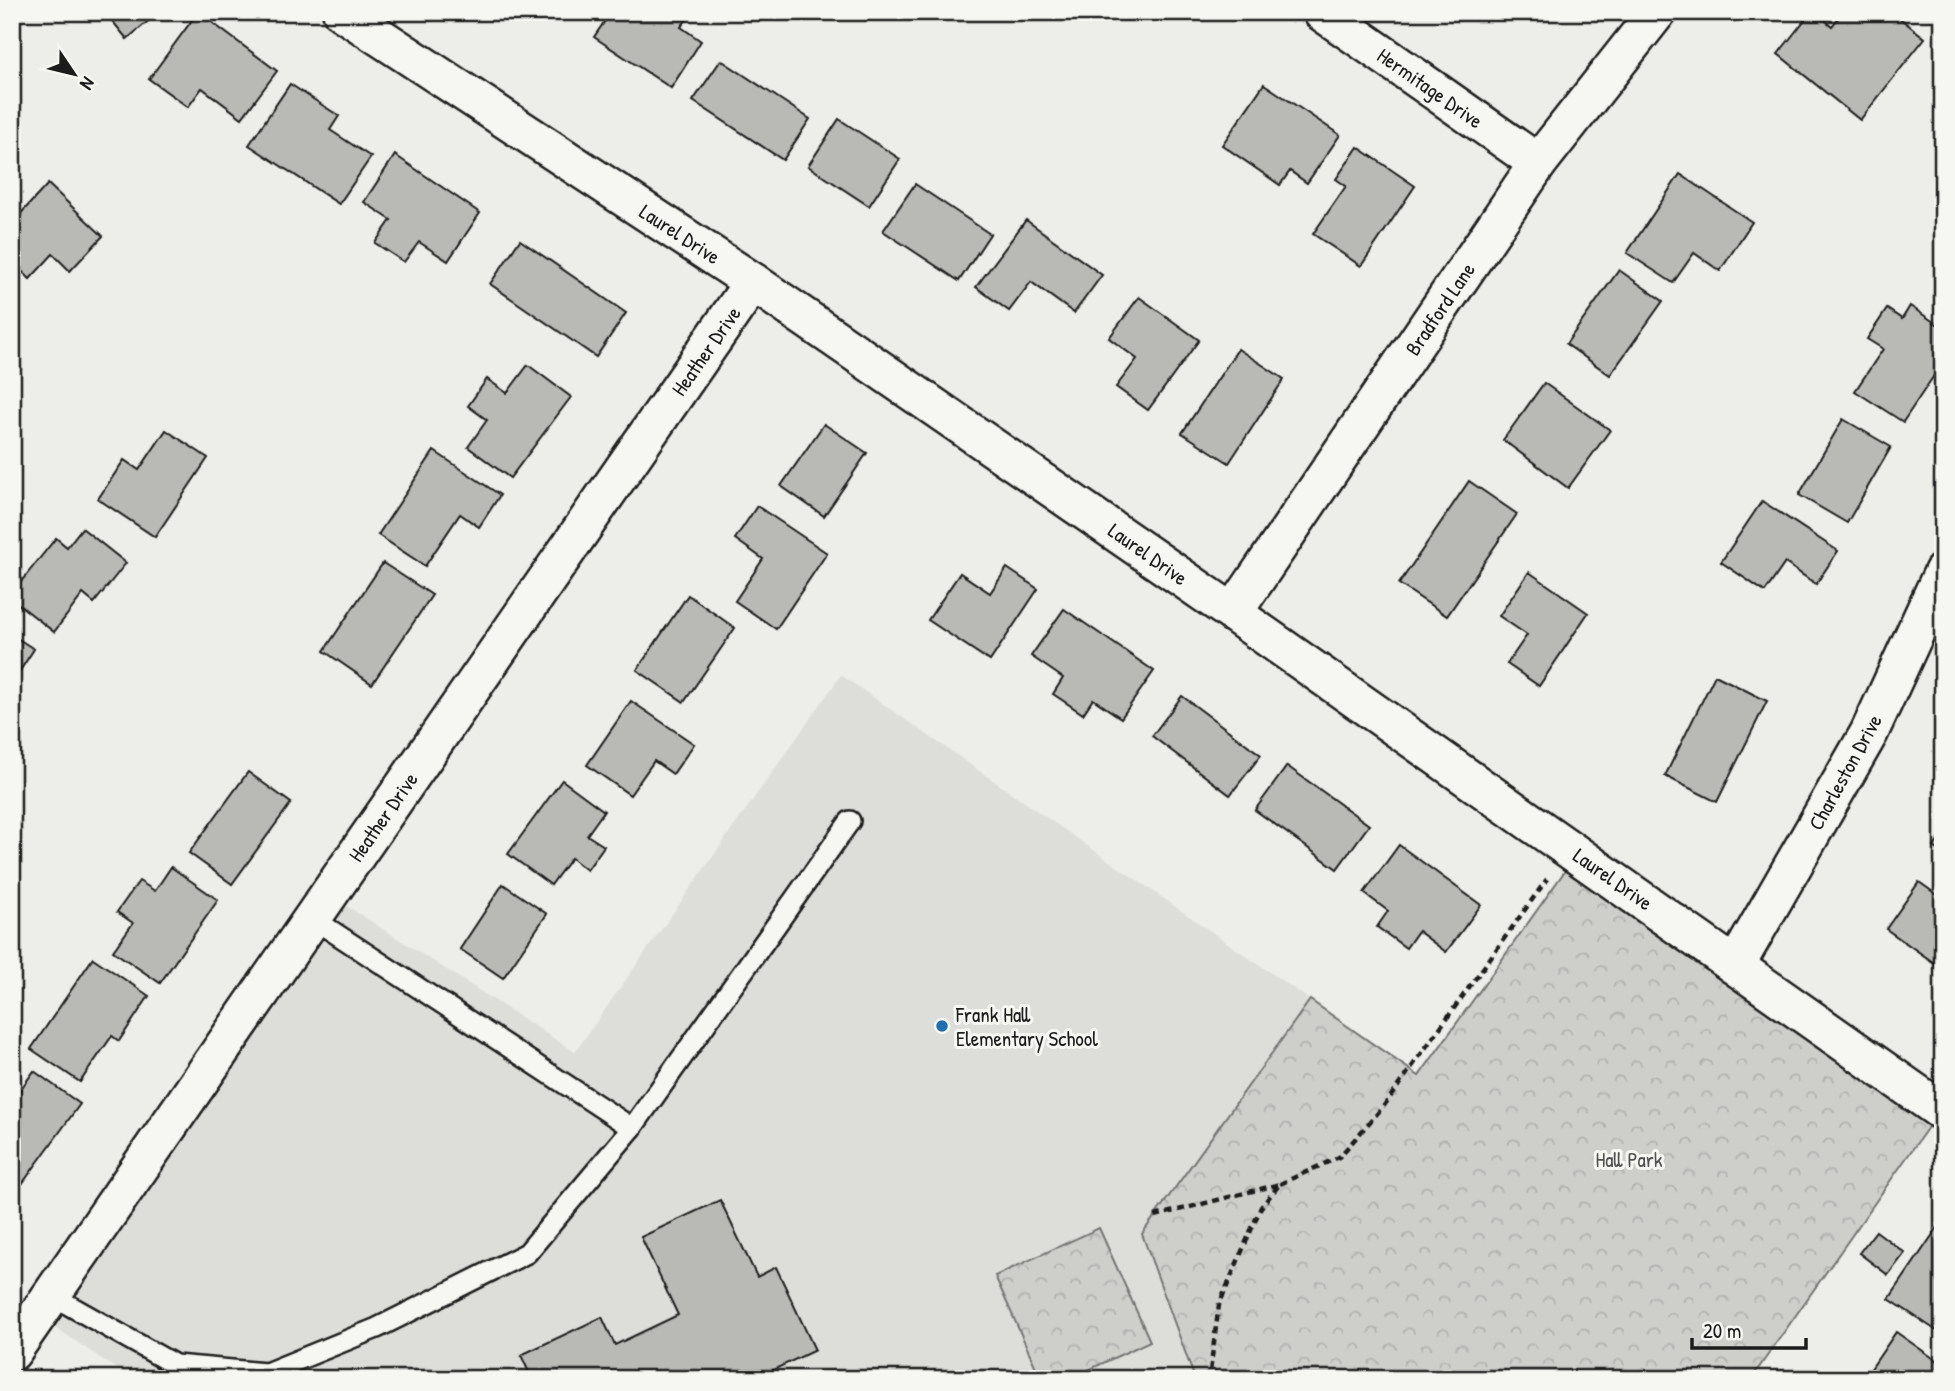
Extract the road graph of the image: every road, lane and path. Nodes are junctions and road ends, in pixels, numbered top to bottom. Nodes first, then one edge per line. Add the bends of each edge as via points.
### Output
1 (342, 12) edge
2 (1322, 12) edge
3 (1657, 12) edge
4 (1538, 163) junction
5 (753, 282) junction
6 (1943, 572) edge
7 (1233, 613) junction
8 (850, 821) dead end
9 (1548, 877) dead end
10 (312, 918) junction
11 (1736, 965) junction
12 (1943, 1112) edge
13 (632, 1128) junction
14 (1280, 1184) junction
15 (1156, 1216) dead end
16 (51, 1295) junction
17 (12, 1352) edge
18 (1209, 1379) edge

1 - 5 street, Laurel Drive
2 - 4 street, Hermitage Drive
3 - 4 street, Bradford Lane
4 - 7 street, Bradford Lane
5 - 7 street, Laurel Drive
5 - 10 street, Heather Drive
6 - 11 street, Charleston Drive via 1870,733
7 - 11 street, Laurel Drive
8 - 13 lane
9 - 14 path via 1383,1107 1339,1157
10 - 13 lane
10 - 16 street, Heather Drive
11 - 12 street, Laurel Drive
13 - 16 lane via 527,1253 377,1328 266,1373 175,1365
14 - 15 path
14 - 18 path via 1261,1207 1219,1305
16 - 17 street, Heather Drive

